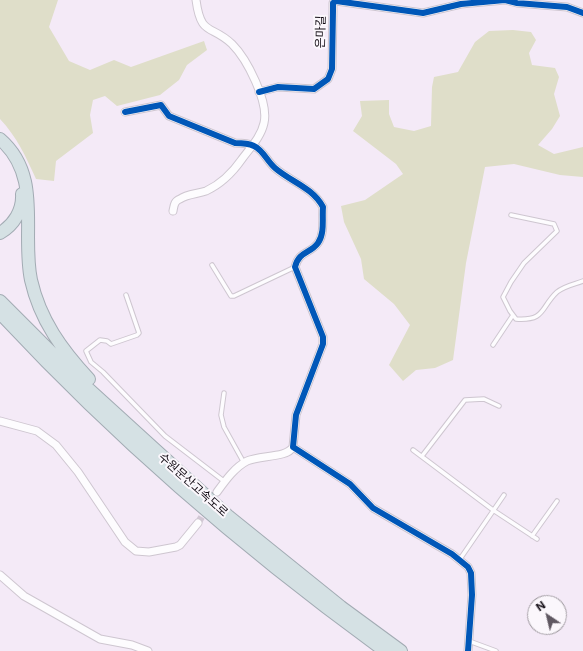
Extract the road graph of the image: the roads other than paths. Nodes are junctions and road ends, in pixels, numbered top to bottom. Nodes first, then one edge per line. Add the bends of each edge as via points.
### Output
1 (196, 0) edge
2 (516, 2) edge
3 (376, 3) edge
4 (583, 12) edge
5 (259, 92) junction
6 (125, 112) dead end
7 (0, 139) edge
8 (253, 145) junction
9 (0, 149) edge
10 (173, 211) dead end
11 (511, 215) dead end
12 (0, 233) edge
13 (212, 265) dead end
14 (295, 267) junction
15 (583, 281) edge
16 (126, 295) dead end
17 (0, 301) edge
18 (0, 313) edge
19 (513, 315) junction
20 (0, 318) edge
21 (493, 345) dead end
22 (44, 360) junction
23 (224, 393) dead end
24 (499, 406) dead end
25 (0, 421) edge
26 (293, 447) junction
27 (413, 450) dead end
28 (422, 456) junction
29 (244, 463) junction
30 (225, 482) junction
31 (199, 491) junction
32 (217, 492) dead end
33 (504, 495) dead end
34 (557, 501) dead end
35 (493, 510) junction
36 (198, 523) tunnel mouth
37 (532, 536) junction
38 (537, 539) dead end
39 (274, 559) junction
40 (460, 559) junction
41 (0, 575) edge
42 (306, 585) junction
43 (469, 641) junction
44 (148, 651) edge
45 (385, 651) edge
46 (401, 651) edge
47 (468, 651) edge
48 (496, 651) edge

1 - 5 street via 202,24 235,48 248,67
2 - 3 street, 은마길 via 494,0 461,4 423,13
2 - 4 street, 은마길 via 567,7
3 - 5 street, 은마길 via 333,3 332,69 328,79 319,87 278,87
5 - 8 street via 265,109 265,123
6 - 8 street via 161,105 169,116 235,144
7 - 31 highway via 15,156 27,186 31,279 52,334 89,379
8 - 10 street via 228,176 205,191 179,199 174,203
8 - 14 street via 260,149 276,168 316,196 323,207 321,237 317,245 299,257
9 - 12 highway via 11,161 17,173 22,196 17,217
11 - 19 lane via 554,224 557,231 524,263 503,297
13 - 14 lane via 231,296
14 - 26 street via 323,337 323,344 296,415
15 - 19 lane via 557,292 537,317 528,320 516,319
16 - 30 lane via 139,333 112,344 100,340 86,351 87,356 165,436
17 - 31 highway, 수원문산고속도로 via 82,383
18 - 22 highway, 수원문산고속도로
19 - 21 lane
20 - 22 highway
22 - 39 highway, 수원문산고속도로 via 167,476
23 - 29 lane via 221,415 224,427
24 - 28 lane via 490,400 465,400
25 - 36 street via 37,431 56,445 78,472 125,542 136,551 149,552 176,547
26 - 29 street via 288,453
26 - 40 street via 350,484 373,508
27 - 28 lane
28 - 35 lane
29 - 30 street
30 - 32 street
31 - 39 highway, 수원문산고속도로
33 - 35 lane
34 - 37 lane
35 - 37 lane
35 - 40 lane
37 - 38 lane
39 - 42 highway, 수원문산고속도로
40 - 43 street via 471,573
41 - 44 street via 24,596 100,639
42 - 45 highway, 수원문산고속도로
42 - 46 highway, 수원문산고속도로
43 - 47 street
43 - 48 lane

